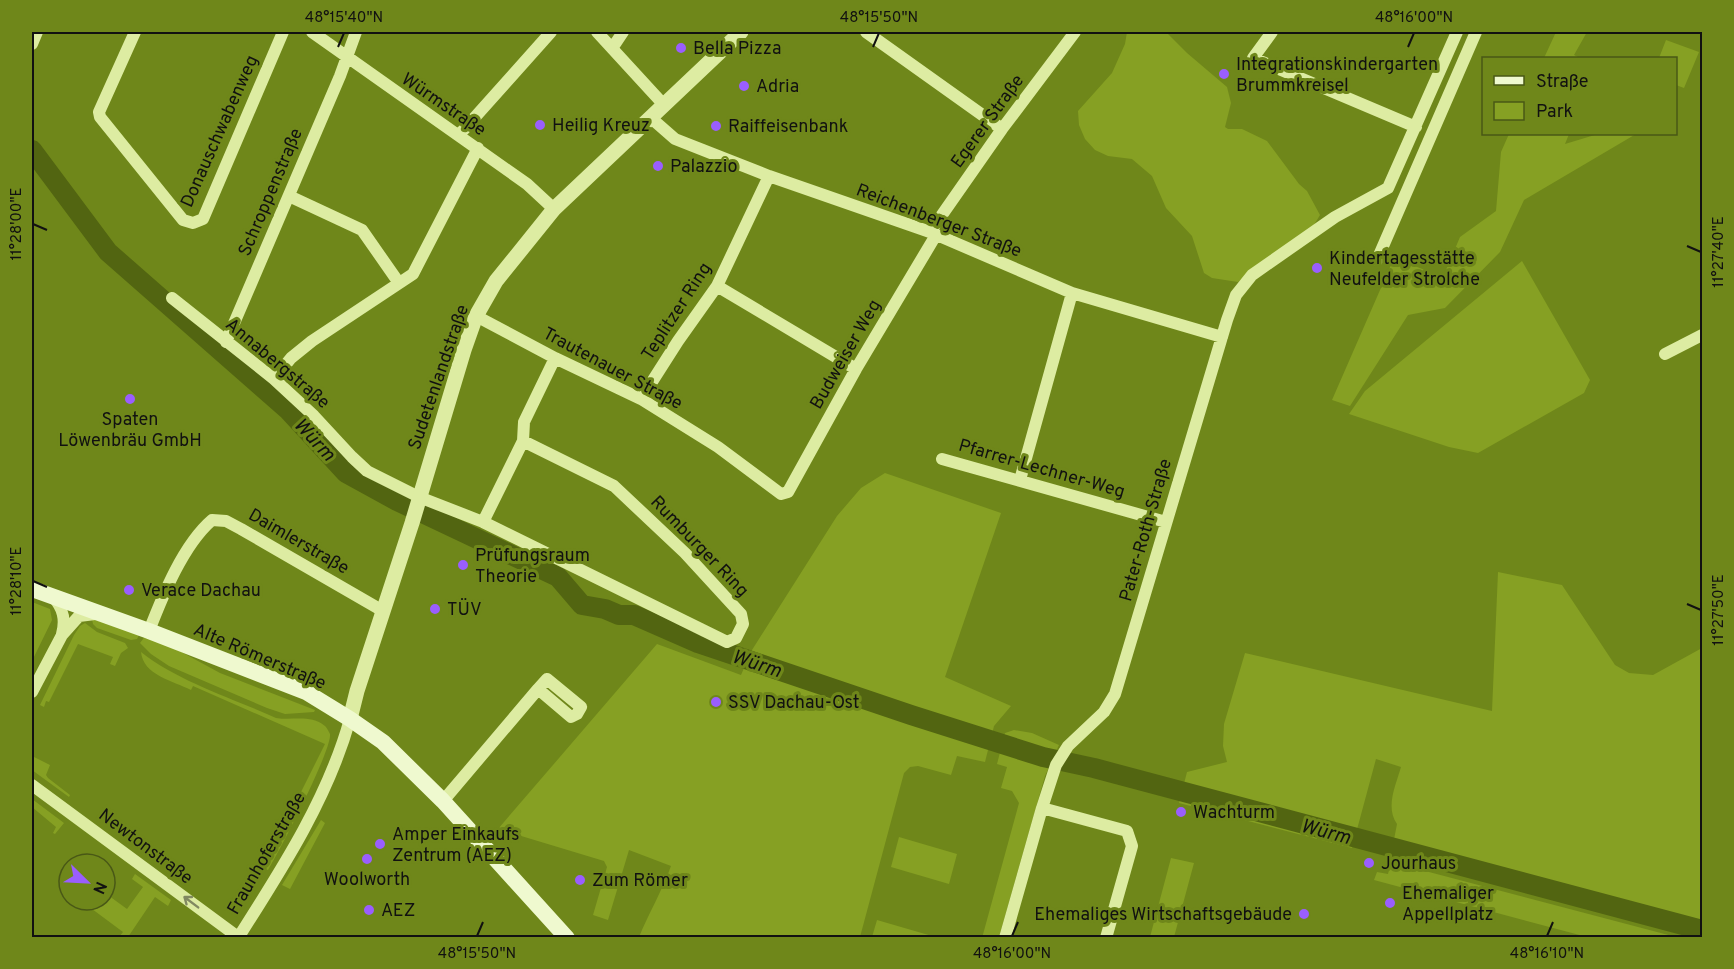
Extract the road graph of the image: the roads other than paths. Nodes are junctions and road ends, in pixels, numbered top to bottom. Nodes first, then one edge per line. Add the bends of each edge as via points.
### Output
1 (37, 32) edge
2 (135, 32) edge
3 (283, 32) edge
4 (312, 32) edge
5 (356, 32) edge
6 (550, 32) edge
7 (597, 32) edge
8 (623, 32) edge
9 (741, 32) edge
10 (866, 32) edge
11 (1075, 32) edge
12 (1272, 32) edge
13 (1457, 32) edge
14 (1476, 32) edge
15 (32, 44) edge
16 (613, 47) junction
17 (347, 57) junction
18 (664, 105) junction
19 (651, 118) junction
20 (1416, 127) junction
21 (1002, 129) junction
22 (459, 135) junction
23 (477, 148) junction
24 (769, 176) junction
25 (289, 196) junction
26 (554, 209) junction
27 (933, 234) junction
28 (1377, 261) dead end
29 (399, 283) junction
30 (717, 286) junction
31 (1072, 293) junction
32 (172, 298) dead end
33 (476, 316) junction
34 (1702, 335) edge
35 (1222, 337) junction
36 (226, 342) junction
37 (1665, 354) dead end
38 (555, 358) junction
39 (856, 369) junction
40 (274, 379) junction
41 (640, 399) junction
42 (523, 441) junction
43 (942, 459) dead end
44 (1020, 480) junction
45 (788, 492) joint
46 (419, 497) junction
47 (483, 522) junction
48 (1166, 522) junction
49 (32, 589) edge
50 (53, 597) junction
51 (383, 610) junction
52 (99, 614) junction
53 (149, 631) junction
54 (62, 635) junction
55 (538, 690) dead end
56 (32, 692) edge
57 (350, 719) junction
58 (32, 785) edge
59 (443, 801) junction
60 (1042, 808) junction
61 (238, 937) edge
62 (567, 938) edge
63 (1005, 938) edge
64 (1106, 938) edge

1 - 15 street
2 - 3 street, Donauschwabenweg via 100,117 183,220 193,223 203,219
4 - 17 street, Würmstraße
5 - 17 street, Schroppenstraße
6 - 22 street
7 - 16 street
8 - 16 street
9 - 18 street, Sudetenlandstraße
10 - 21 street
11 - 21 street, Egerer Straße
12 - 20 street via 1253,58
13 - 20 street
14 - 28 street
16 - 18 street
17 - 22 street, Würmstraße
17 - 25 street, Schroppenstraße
18 - 19 street, Sudetenlandstraße
19 - 24 street, Reichenberger Straße via 675,139
19 - 26 street, Sudetenlandstraße
20 - 35 street, Pater-Roth-Straße via 1388,188 1335,217 1252,275 1236,295
21 - 27 street, Egerer Straße
22 - 23 street, Würmstraße
23 - 26 street, Würmstraße via 528,184
23 - 29 street via 413,273
24 - 27 street, Reichenberger Straße
24 - 30 street, Teplitzer Ring
25 - 29 street via 362,230
25 - 36 street, Schroppenstraße
26 - 33 street, Sudetenlandstraße via 496,281
27 - 31 street, Reichenberger Straße
27 - 39 street, Budweiser Weg
29 - 40 street via 312,341
30 - 39 street
30 - 41 street, Teplitzer Ring
31 - 35 street, Reichenberger Straße
31 - 44 street
32 - 36 street, Annabergstraße
33 - 38 street, Trautenauer Straße
33 - 46 street, Sudetenlandstraße
34 - 37 street
35 - 48 street, Pater-Roth-Straße
36 - 40 street, Annabergstraße
38 - 41 street, Trautenauer Straße
38 - 42 street via 524,422
39 - 45 street, Budweiser Weg
40 - 46 street, Annabergstraße via 367,471
41 - 45 street, Trautenauer Straße via 718,447 781,494
42 - 47 street
42 - 47 street, Rumburger Ring via 614,486 685,553 741,614 743,624 736,638 727,642
43 - 44 street, Pfarrer-Lechner-Weg
44 - 48 street, Pfarrer-Lechner-Weg
46 - 47 street, Rumburger Ring
46 - 51 street, Sudetenlandstraße
48 - 60 street, Pater-Roth-Straße via 1115,694 1104,712 1076,737 1059,760
49 - 50 main road, Alte Römerstraße
50 - 52 main road, Alte Römerstraße
50 - 54 street via 64,616
51 - 53 street, Daimlerstraße via 226,521 212,520 199,531
51 - 57 street, Sudetenlandstraße
52 - 53 main road, Alte Römerstraße
52 - 54 street via 79,616
53 - 57 main road, Alte Römerstraße via 306,692
54 - 56 street
55 - 59 street
57 - 59 main road, Alte Römerstraße via 383,742
57 - 61 street, Fraunhoferstraße via 345,739 303,833
61 -> 58 street, Newtonstraße
59 - 62 main road, Alte Römerstraße
60 - 63 street, Pater-Roth-Straße
60 - 64 street via 1127,831 1132,846

